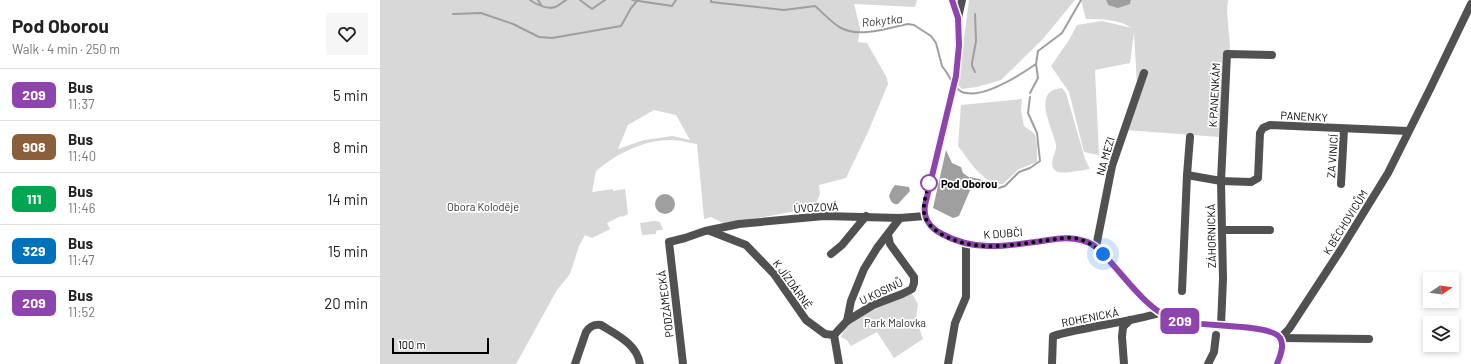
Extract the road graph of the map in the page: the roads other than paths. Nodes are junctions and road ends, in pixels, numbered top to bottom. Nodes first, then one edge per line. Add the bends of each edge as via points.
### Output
1 (952, 0) edge
2 (962, 0) edge
3 (1471, 4) edge
4 (958, 18) junction
5 (1272, 55) dead end
6 (1144, 72) dead end
7 (1344, 129) junction
8 (1408, 132) junction
9 (1190, 137) dead end
10 (1186, 175) junction
11 (1221, 181) junction
12 (1341, 184) dead end
13 (866, 216) junction
14 (925, 216) junction
15 (900, 218) junction
16 (1222, 230) junction
17 (1270, 230) dead end
18 (709, 231) junction
19 (888, 235) junction
20 (669, 242) joint
21 (966, 244) junction
22 (1096, 247) junction
23 (831, 254) dead end
24 (1182, 291) dead end
25 (1160, 313) junction
26 (1130, 320) junction
27 (846, 321) junction
28 (1221, 325) junction
29 (834, 335) junction
30 (1216, 335) dead end
31 (1280, 338) junction
32 (1369, 339) dead end
33 (574, 364) edge
34 (640, 364) edge
35 (683, 364) edge
36 (839, 364) edge
37 (948, 364) edge
38 (1052, 364) edge
39 (1124, 364) edge
40 (1208, 364) edge
41 (1277, 364) edge

1 - 4 street
2 - 4 street
3 - 8 street, K BĚCHOVICŮM
4 - 14 street via 956,76 928,190
5 - 11 street, K PANENKÁM via 1227,54
6 - 22 street, NA MEZI via 1112,166
7 - 8 street, PANENKY
7 - 11 street, PANENKY via 1270,125 1263,128 1260,133 1258,178 1251,182
7 - 12 street, ZA VINICÍ
8 - 31 street, K BĚCHOVICŮM via 1388,173 1340,251 1289,329
9 - 10 street
10 - 11 street
10 - 24 street
11 - 16 street, ZÁHORNICKÁ
13 - 15 street, ÚVOZOVÁ
13 - 18 street, ÚVOZOVÁ via 824,216 739,224
13 - 23 street
14 - 15 street, ÚVOZOVÁ
14 - 21 street, K DUBČI via 935,230
15 - 19 street
16 - 17 street
16 - 28 street, ZÁHORNICKÁ
18 - 20 street, ÚVOZOVÁ
18 - 29 street, K JÍZDÁRNĚ via 746,245 774,274 806,320 825,334
19 - 27 street via 864,269 851,300
19 - 27 street, U KOSINŮ via 890,244 914,277 912,289 873,305
20 - 35 street, PODZÁMECKÁ
21 - 22 street, K DUBČI via 1000,246 1074,238
21 - 37 street via 966,297 954,324
22 - 25 street, K DUBČI
25 - 26 street, ROHENICKÁ
25 - 28 street, K DUBČI via 1189,323
26 - 38 street, ROHENICKÁ via 1053,336
26 - 39 street via 1123,327
27 - 29 street
28 - 31 street, K DUBČI via 1265,330 1275,333
29 - 36 street
30 - 40 street via 1214,352
31 - 32 street
31 - 41 street via 1282,346
33 - 34 street via 586,332 597,324 630,344

